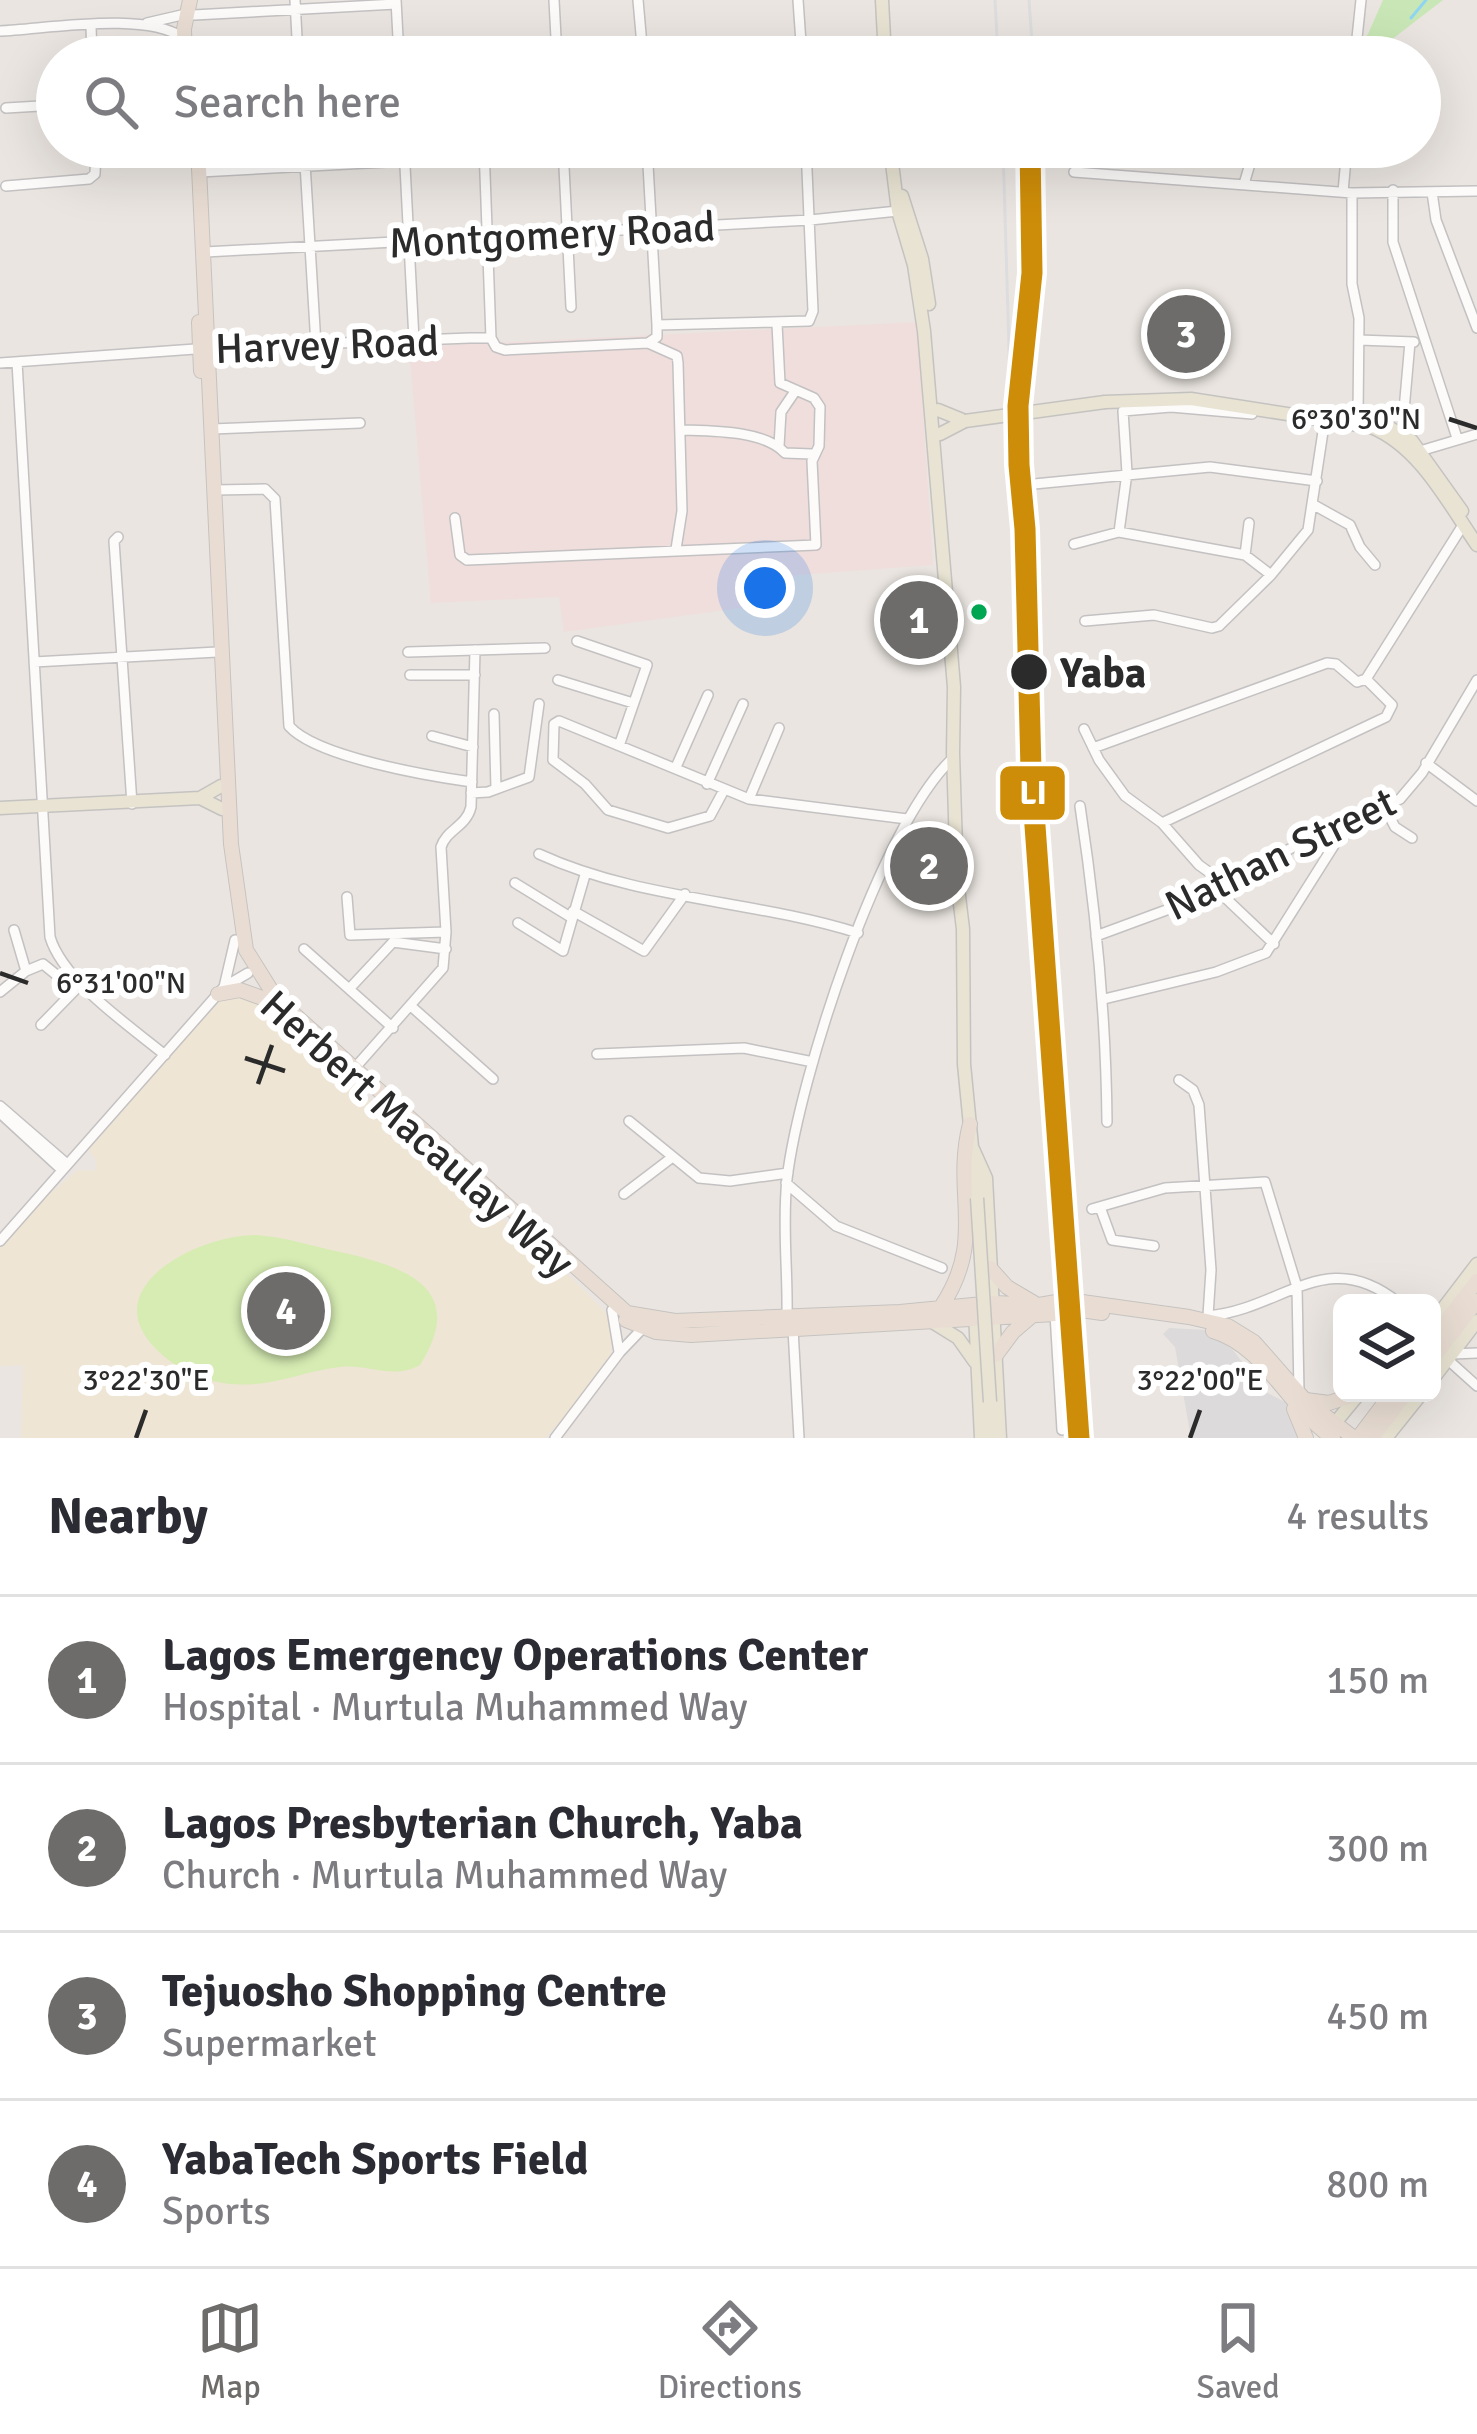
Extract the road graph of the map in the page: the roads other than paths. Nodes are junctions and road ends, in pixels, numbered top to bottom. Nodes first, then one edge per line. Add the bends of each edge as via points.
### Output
1 (554, 0) edge
2 (638, 0) edge
3 (798, 0) edge
4 (882, 0) edge
5 (1361, 0) edge
6 (396, 2) edge
7 (296, 4) edge
8 (193, 7) edge
9 (142, 24) junction
10 (91, 26) junction
11 (0, 31) edge
12 (91, 36) edge
13 (180, 36) edge
14 (184, 36) edge
15 (297, 36) edge
16 (398, 36) edge
17 (556, 36) edge
18 (641, 36) edge
19 (801, 36) edge
20 (884, 36) edge
21 (1357, 36) edge
22 (36, 106) edge
23 (6, 108) dead end
24 (95, 168) edge
25 (195, 168) edge
26 (199, 168) edge
27 (305, 168) joint
28 (405, 168) edge
29 (485, 168) edge
30 (563, 168) edge
31 (648, 168) edge
32 (807, 168) edge
33 (893, 168) edge
34 (896, 168) edge
35 (1249, 168) edge
36 (1347, 168) edge
37 (200, 172) junction
38 (1074, 172) dead end
39 (1244, 184) junction
40 (6, 186) dead end
41 (1394, 190) junction
42 (1477, 191) edge
43 (1432, 192) junction
44 (1347, 193) junction
45 (898, 212) junction
46 (810, 220) junction
47 (652, 229) junction
48 (567, 232) junction
49 (489, 237) junction
50 (409, 242) junction
51 (310, 247) junction
52 (205, 252) junction
53 (571, 307) dead end
54 (777, 323) junction
55 (657, 326) junction
56 (1477, 328) edge
57 (491, 338) junction
58 (414, 340) junction
59 (1359, 340) junction
60 (1410, 342) junction
61 (1426, 343) junction
62 (648, 344) junction
63 (316, 345) junction
64 (204, 348) junction
65 (17, 362) junction
66 (0, 363) edge
67 (796, 390) junction
68 (1251, 407) junction
69 (938, 410) junction
70 (1284, 415) junction
71 (1358, 415) junction
72 (1326, 416) junction
73 (965, 421) junction
74 (360, 423) dead end
75 (212, 429) junction
76 (682, 430) junction
77 (1402, 433) junction
78 (940, 434) junction
79 (1477, 434) edge
80 (1457, 438) junction
81 (779, 446) junction
82 (1420, 451) junction
83 (812, 454) junction
84 (1127, 473) junction
85 (1318, 481) junction
86 (1034, 484) dead end
87 (215, 490) junction
88 (1314, 506) junction
89 (455, 518) dead end
90 (1249, 523) dead end
91 (1470, 528) edge
92 (1119, 532) junction
93 (118, 537) dead end
94 (1074, 544) dead end
95 (1477, 545) edge
96 (676, 549) junction
97 (1245, 555) junction
98 (1375, 566) dead end
99 (1271, 575) junction
100 (1085, 621) dead end
101 (577, 641) dead end
102 (544, 648) dead end
103 (475, 650) junction
104 (217, 652) junction
105 (408, 652) dead end
106 (121, 656) junction
107 (34, 662) junction
108 (410, 675) dead end
109 (475, 675) junction
110 (1366, 679) junction
111 (558, 680) dead end
112 (1477, 680) edge
113 (954, 687) junction
114 (708, 695) dead end
115 (634, 703) junction
116 (1463, 703) junction
117 (539, 704) dead end
118 (742, 704) dead end
119 (494, 714) dead end
120 (1477, 714) edge
121 (778, 728) dead end
122 (1084, 729) dead end
123 (432, 736) dead end
124 (620, 743) junction
125 (472, 747) junction
126 (1093, 748) junction
127 (953, 753) junction
128 (1426, 763) junction
129 (676, 767) junction
130 (707, 784) junction
131 (221, 786) junction
132 (472, 788) junction
133 (496, 789) junction
134 (724, 790) junction
135 (200, 798) junction
136 (749, 799) junction
137 (1477, 801) edge
138 (132, 803) junction
139 (1080, 806) dead end
140 (0, 808) edge
141 (222, 808) junction
142 (1385, 808) junction
143 (43, 809) junction
144 (907, 820) junction
145 (1162, 823) junction
146 (1348, 824) junction
147 (1412, 838) dead end
148 (539, 854) dead end
149 (585, 874) junction
150 (515, 883) dead end
151 (1220, 886) junction
152 (685, 894) junction
153 (347, 897) dead end
154 (573, 914) junction
155 (518, 923) dead end
156 (14, 930) dead end
157 (446, 932) junction
158 (858, 933) junction
159 (1096, 937) junction
160 (235, 940) junction
161 (1274, 944) junction
162 (304, 949) dead end
163 (446, 949) junction
164 (26, 971) junction
165 (248, 974) junction
166 (78, 986) junction
167 (351, 987) junction
168 (221, 990) junction
169 (0, 992) edge
170 (265, 999) junction
171 (1104, 999) junction
172 (412, 1007) junction
173 (41, 1025) dead end
174 (393, 1028) junction
175 (597, 1054) dead end
176 (165, 1055) junction
177 (812, 1062) junction
178 (352, 1070) junction
179 (494, 1079) dead end
180 (1179, 1080) dead end
181 (0, 1110) edge
182 (629, 1121) dead end
183 (1107, 1122) dead end
184 (970, 1124) junction
185 (971, 1146) junction
186 (670, 1159) junction
187 (64, 1167) junction
188 (787, 1178) junction
189 (1204, 1183) junction
190 (624, 1194) dead end
191 (0, 1241) edge
192 (1154, 1246) dead end
193 (1477, 1264) edge
194 (941, 1268) dead end
195 (990, 1268) junction
196 (1477, 1281) edge
197 (1298, 1287) junction
198 (1387, 1294) edge
199 (1477, 1301) edge
200 (941, 1307) junction
201 (612, 1310) junction
202 (994, 1310) junction
203 (1036, 1310) junction
204 (975, 1311) junction
205 (1441, 1311) edge
206 (1055, 1314) junction
207 (1205, 1318) junction
208 (1455, 1319) junction
209 (1477, 1321) edge
210 (790, 1322) junction
211 (920, 1322) junction
212 (643, 1328) junction
213 (1441, 1332) edge
214 (620, 1352) junction
215 (1477, 1353) edge
216 (996, 1355) junction
217 (1444, 1357) edge
218 (978, 1372) junction
219 (1477, 1386) edge
220 (1298, 1397) junction
221 (1333, 1402) edge
222 (1352, 1402) edge
223 (1385, 1402) edge
224 (1399, 1402) edge
225 (1415, 1402) edge
226 (1062, 1430) dead end
227 (1329, 1434) edge
228 (555, 1438) edge
229 (800, 1438) edge
230 (981, 1438) edge
231 (995, 1438) edge
232 (1306, 1438) edge
233 (1356, 1438) edge
234 (1372, 1438) edge
235 (1386, 1438) edge

1 - 17 street
2 - 18 street
3 - 19 street
4 - 20 main road
5 - 21 street
6 - 7 street
6 - 16 street
7 - 8 street
7 - 15 street
8 - 9 street
8 - 14 highway
9 - 10 street
9 - 13 street
10 - 11 street
10 - 12 street
22 - 23 street
24 - 40 street via 89,179
25 - 64 highway, Herbert Macaulay Way
26 - 37 highway, Herbert Macaulay Way
27 - 37 street
27 - 51 street
28 - 50 street
29 - 49 street
30 - 48 street
31 - 47 street
32 - 46 street
33 - 45 main road
34 - 69 main road via 922,259
35 - 39 street
36 - 44 street
37 - 52 highway, Herbert Macaulay Way
38 - 39 street
39 - 44 street
41 - 43 street
41 - 44 street
41 - 61 street via 1393,242
42 - 43 street
43 - 56 street
44 - 59 street
45 - 46 street, Montgomery Road
45 - 113 main road via 924,331
46 - 47 street, Montgomery Road
46 - 54 street via 812,317
47 - 48 street, Montgomery Road
47 - 55 street
48 - 49 street, Montgomery Road
48 - 53 street
49 - 50 street, Montgomery Road
49 - 57 street
50 - 51 street, Montgomery Road
50 - 58 street
51 - 52 street, Montgomery Road
51 - 63 street
52 - 64 highway, Herbert Macaulay Way
54 - 55 street
54 - 67 street via 781,383
55 - 62 street
57 - 58 street, Harvey Road
57 - 62 street, Harvey Road via 506,350
58 - 63 street, Harvey Road
59 - 60 street
59 - 71 street
60 - 61 street
60 - 77 street
61 - 80 street
62 - 76 street via 677,356
63 - 64 street, Harvey Road
64 - 65 street, Harvey Road
64 - 75 highway, Herbert Macaulay Way
64 - 104 highway, Herbert Macaulay Way
65 - 66 street, Harvey Road
65 - 107 street
67 - 81 street via 782,407
67 - 83 street via 820,407
68 - 70 main road
68 - 72 main road
68 - 73 main road, bridge via 1105,402
69 - 73 main road
69 - 78 main road
70 - 72 main road
70 - 84 street via 1126,410
71 - 72 main road
71 - 77 main road
72 - 85 street
72 - 91 main road via 1404,445
73 - 78 main road
74 - 75 street
75 - 87 highway, Herbert Macaulay Way
76 - 81 street
76 - 96 street
77 - 82 main road
78 - 113 main road
79 - 80 street
80 - 82 street
81 - 83 street
82 - 91 main road
83 - 96 street via 817,545
84 - 85 street via 1210,467
84 - 86 street
84 - 92 street
85 - 88 street
87 - 132 street via 266,489 275,499 294,733
87 - 178 highway, Herbert Macaulay Way via 241,929 264,984
88 - 98 street via 1350,525
88 - 99 street via 1308,530
89 - 96 street via 467,560
90 - 97 street
91 - 95 main road
91 - 110 street
92 - 94 street
92 - 97 street
93 - 106 street
97 - 99 street
99 - 100 street via 1212,628 1154,615
101 - 115 street via 647,664
102 - 103 street
103 - 105 street
103 - 109 street
104 - 106 street
104 - 131 highway, Herbert Macaulay Way
106 - 107 street
106 - 138 street
107 - 143 street
108 - 109 street
109 - 125 street
110 - 126 street via 1327,663
110 - 145 street via 1392,705 1386,717
111 - 115 street
112 - 116 street, Nathan Street
113 - 127 main road
114 - 129 street
115 - 124 street
116 - 120 street
116 - 128 street, Nathan Street
117 - 133 street via 531,774
118 - 130 street
119 - 133 street
121 - 136 street
122 - 126 street
123 - 125 street
124 - 129 street
124 - 134 street via 555,721 553,760 608,810 664,828 710,816
125 - 132 street
126 - 145 street via 1125,796
127 - 144 street
127 - 184 main road
128 - 137 street
128 - 142 street, Nathan Street via 1411,789
129 - 130 street
130 - 134 street
131 - 135 main road
131 - 141 highway, Herbert Macaulay Way
132 - 133 street
132 - 157 street via 468,818 441,847
134 - 136 street
135 - 138 main road
135 - 141 main road
136 - 144 street
138 - 143 main road
139 - 159 street
140 - 143 main road
141 - 160 highway, Herbert Macaulay Way
142 - 146 street, Nathan Street
142 - 147 street
143 - 166 street via 50,937
144 - 158 street
145 - 151 street
146 - 151 street, Nathan Street
146 - 161 street
148 - 149 street
149 - 152 street
149 - 154 street
150 - 154 street
151 - 159 street, Nathan Street
151 - 161 street
152 - 154 street via 644,952
152 - 158 street
153 - 157 street via 350,934
154 - 155 street via 563,952
156 - 164 street
157 - 163 street
158 - 177 street
159 - 171 street
160 - 165 highway, Herbert Macaulay Way
160 - 168 street
161 - 171 street via 1233,967
162 - 167 street
163 - 167 street via 393,942
163 - 172 street via 443,968
164 - 166 street via 43,964
164 - 169 street
165 - 168 street
165 - 170 highway, Herbert Macaulay Way
166 - 173 street
166 - 176 street
167 - 174 street
168 - 170 highway
168 - 176 street
170 - 201 highway, Herbert Macaulay Way
171 - 183 street
172 - 174 street
172 - 179 street
174 - 178 street
175 - 177 street via 744,1048
176 - 187 street
177 - 188 street
178 - 210 highway, Herbert Macaulay Way via 627,1313 675,1322
180 - 189 street via 1198,1096
181 - 187 street
182 - 186 street
184 - 185 main road
184 - 200 highway via 967,1252
185 - 195 main road via 986,1178
185 - 231 main road, bridge
186 - 188 street via 713,1181
186 - 190 street
187 - 191 street
188 - 194 street via 836,1226
188 - 210 street
189 - 192 street via 1096,1208 1112,1240
189 - 197 street via 1265,1182
189 - 207 street via 1211,1270
193 - 205 main road
195 - 202 main road
195 - 203 highway
196 - 208 highway
197 - 198 street via 1343,1276
197 - 207 street via 1238,1314
197 - 220 street
199 - 208 highway
200 - 204 highway, Herbert Macaulay Way
200 - 210 highway, Herbert Macaulay Way
201 - 212 highway, Herbert Macaulay Way
201 - 214 street
202 - 203 highway
202 - 204 highway
202 - 216 main road
203 - 206 highway
203 - 207 highway via 1072,1300
203 - 216 highway
204 - 211 highway, Herbert Macaulay Way
204 - 218 main road
206 - 220 highway via 1068,1308 1223,1334
206 - 226 street
207 - 220 highway via 1262,1348
208 - 213 highway
208 - 217 highway
209 - 217 main road
210 - 211 highway, Herbert Macaulay Way
210 - 212 highway, Herbert Macaulay Way via 691,1335
210 - 229 street
211 - 218 main road via 966,1346
212 - 214 street
214 - 228 street
215 - 217 street
216 - 231 main road
217 - 219 street
218 - 230 main road
220 - 221 highway
220 - 227 highway
220 - 232 highway
222 - 227 main road
223 - 233 highway
224 - 234 highway
225 - 235 main road
227 - 233 highway

